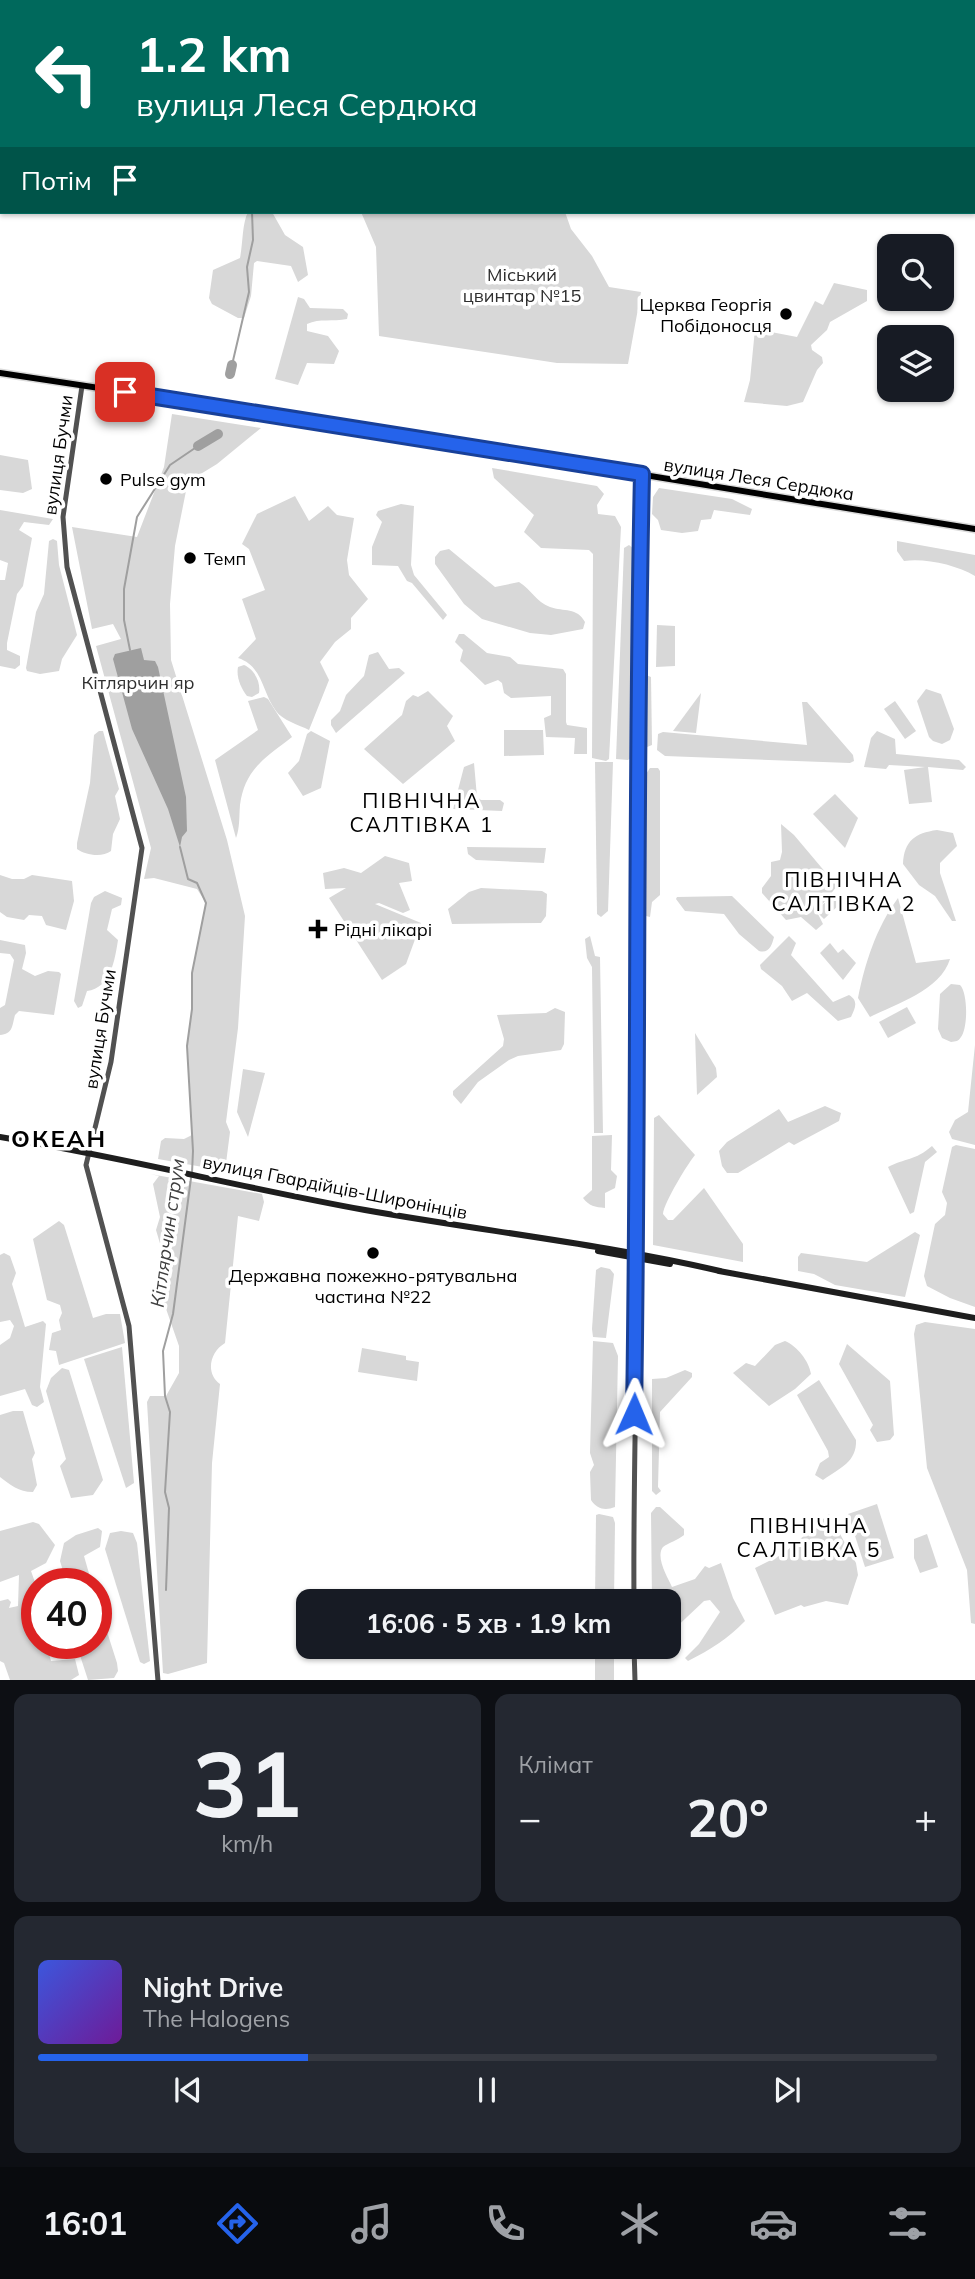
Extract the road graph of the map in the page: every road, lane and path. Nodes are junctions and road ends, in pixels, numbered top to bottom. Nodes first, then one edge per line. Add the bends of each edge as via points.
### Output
1 (0, 373) edge
2 (82, 386) junction
3 (642, 474) junction
4 (975, 529) edge
5 (0, 1137) edge
6 (88, 1152) junction
7 (635, 1255) junction
8 (975, 1318) edge
9 (634, 1589) edge
10 (634, 1659) edge
11 (158, 1680) edge
12 (635, 1680) edge

1 - 2 main road, вулиця Леся Сердюка
2 - 3 main road, вулиця Леся Сердюка
2 - 6 street, вулиця Бучми via 62,517 67,567 142,848 111,1062
3 - 4 main road, вулиця Леся Сердюка
3 - 7 street
5 - 6 main road, вулиця Гвардійців-Широнінців
6 - 7 main road, вулиця Гвардійців-Широнінців via 360,1209
6 - 11 street, вулиця Бучми via 90,1183 129,1326
7 - 8 main road, вулиця Гвардійців-Широнінців
7 - 9 street via 631,1302 635,1341
10 - 12 street

